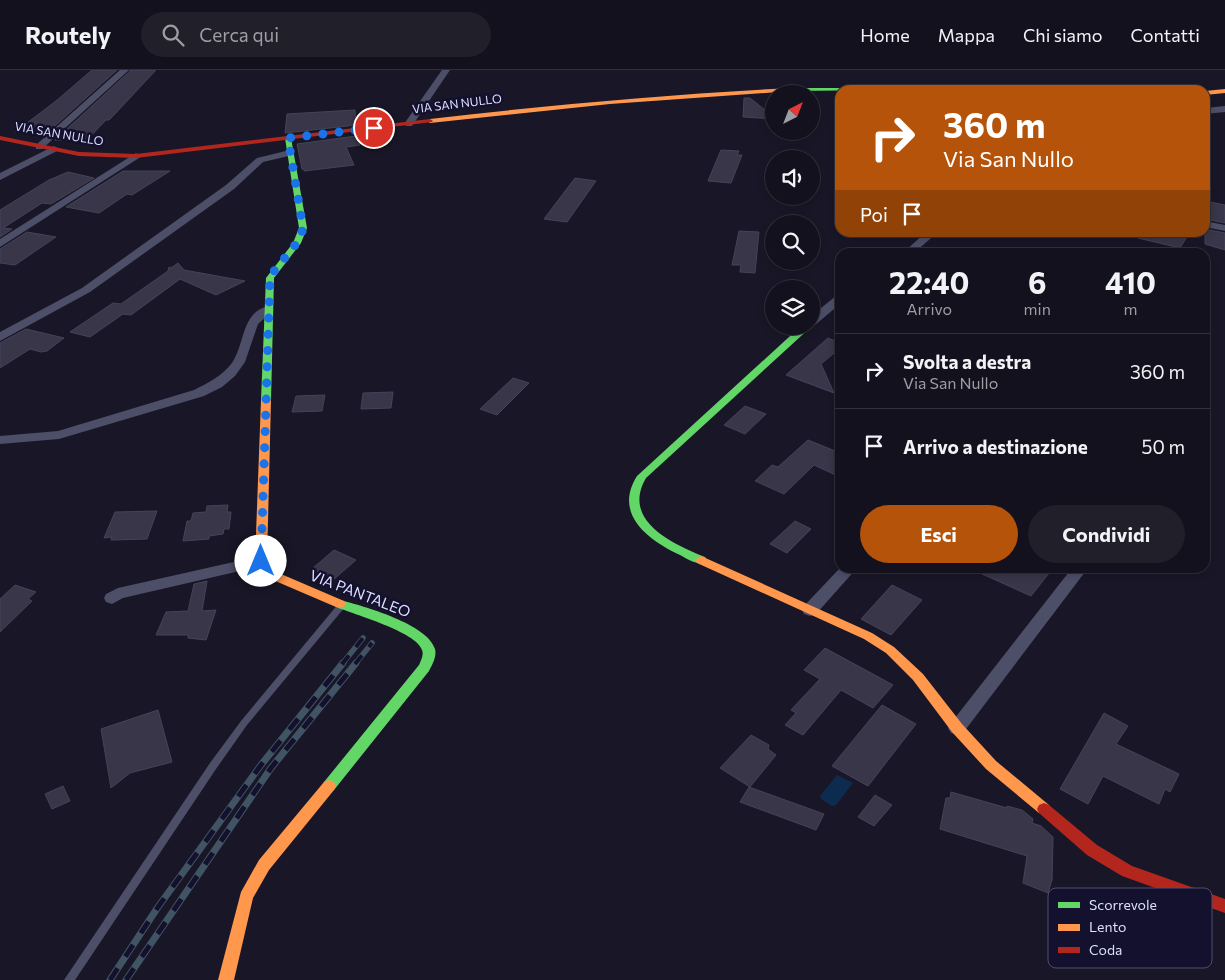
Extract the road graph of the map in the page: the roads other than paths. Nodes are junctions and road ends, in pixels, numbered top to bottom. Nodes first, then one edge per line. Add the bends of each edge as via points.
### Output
1 (125, 70) edge
2 (446, 70) edge
3 (835, 91) edge
4 (1225, 91) edge
5 (1210, 92) edge
6 (1225, 109) edge
7 (1210, 110) edge
8 (409, 124) junction
9 (0, 138) edge
10 (288, 138) junction
11 (40, 146) junction
12 (54, 149) junction
13 (290, 153) junction
14 (136, 156) junction
15 (0, 177) edge
16 (1210, 225) edge
17 (1225, 228) edge
18 (927, 237) edge
19 (0, 244) edge
20 (914, 248) edge
21 (835, 302) edge
22 (268, 310) junction
23 (820, 315) edge
24 (798, 335) edge
25 (0, 337) edge
26 (0, 440) edge
27 (261, 561) junction
28 (844, 573) edge
29 (1076, 573) edge
30 (112, 598) dead end
31 (342, 605) junction
32 (810, 610) junction
33 (957, 728) junction
34 (1175, 888) edge
35 (1212, 901) edge
36 (1225, 906) edge
37 (69, 980) edge
38 (226, 980) edge

1 - 11 street
2 - 8 street
3 - 8 street, VIA SAN NULLO via 716,92 595,102
4 - 5 street
6 - 7 street
8 - 10 street, VIA SAN NULLO
9 - 11 street, VIA SAN NULLO
10 - 13 street
10 - 14 street, VIA SAN NULLO
11 - 12 street, VIA SAN NULLO
12 - 14 street, VIA SAN NULLO
12 - 15 street
13 - 22 street via 303,228 294,248 270,278
13 - 25 street via 260,160 230,187 86,290
14 - 19 street
16 - 17 street
18 - 20 street
21 - 23 street
22 - 26 street via 253,322 239,362 230,374 199,393 59,435
22 - 27 street
24 - 32 street via 642,476 634,495 637,512 656,537 726,573
27 - 30 street
27 - 31 street, VIA PANTALEO via 270,574
28 - 32 street
29 - 33 street
31 - 37 lane via 212,766
31 - 38 street, VIA PANTALEO via 415,632 427,644 428,660 264,865 246,896
32 - 33 street via 868,636 890,650 918,677
33 - 34 street via 991,765 1092,850 1127,871
35 - 36 street

